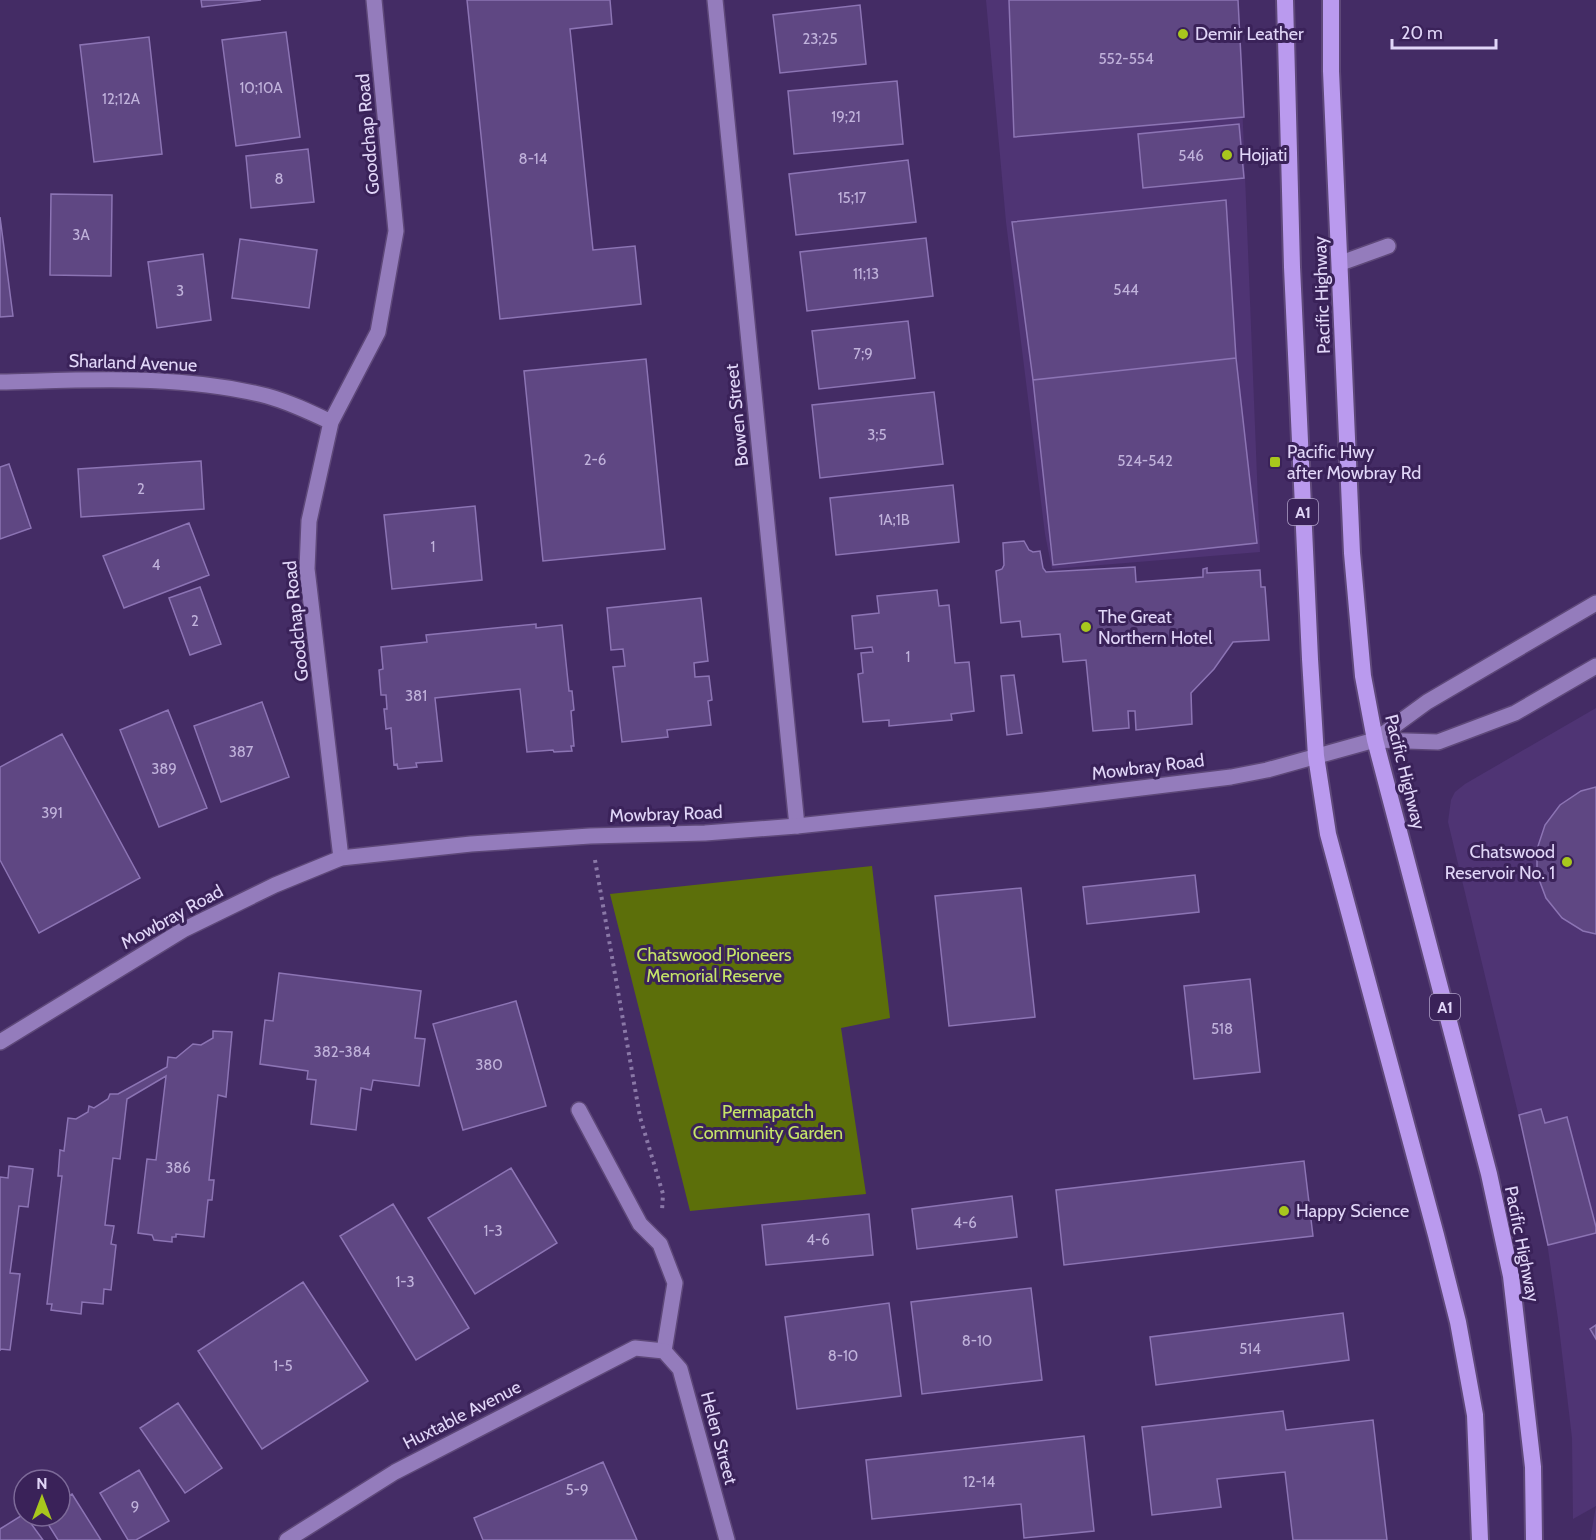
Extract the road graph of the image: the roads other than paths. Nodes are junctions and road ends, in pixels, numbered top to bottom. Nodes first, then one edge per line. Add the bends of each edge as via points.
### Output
1 (374, 0) edge
2 (715, 0) edge
3 (1285, 0) edge
4 (1331, 0) edge
5 (1388, 246) dead end
6 (1341, 263) junction
7 (0, 382) edge
8 (331, 422) junction
9 (1596, 603) edge
10 (1596, 666) edge
11 (1375, 740) junction
12 (1316, 756) junction
13 (797, 826) junction
14 (342, 858) junction
15 (0, 1042) edge
16 (579, 1110) dead end
17 (664, 1351) junction
18 (287, 1540) edge
19 (726, 1540) edge
20 (1480, 1540) edge
21 (1534, 1540) edge

1 - 8 street, Goodchap Road via 396,231 378,332
2 - 13 street, Bowen Street
3 - 12 highway, Pacific Highway / A1 via 1292,267
4 - 6 highway, Pacific Highway / A1
5 - 6 street
6 - 11 highway, Pacific Highway / A1 via 1352,553 1363,676
7 - 8 street, Sharland Avenue via 163,380 199,384 266,396
8 - 14 street, Goodchap Road via 309,521 307,569
9 - 11 street, Mowbray Road via 1427,702
10 - 11 street, Mowbray Road via 1515,713 1437,742
11 - 12 street, Mowbray Road
11 - 21 highway, Pacific Highway / A1 via 1489,1174 1511,1276 1533,1467
12 - 13 street, Mowbray Road via 1220,778
12 - 20 highway, Pacific Highway / A1 via 1328,834 1458,1322 1475,1415
13 - 14 street, Mowbray Road via 471,844
14 - 15 street, Mowbray Road via 275,885 183,930
16 - 17 street via 640,1224 660,1244 675,1283
17 - 18 street, Huxtable Avenue via 635,1348 395,1472
17 - 19 street, Helen Street via 680,1369

